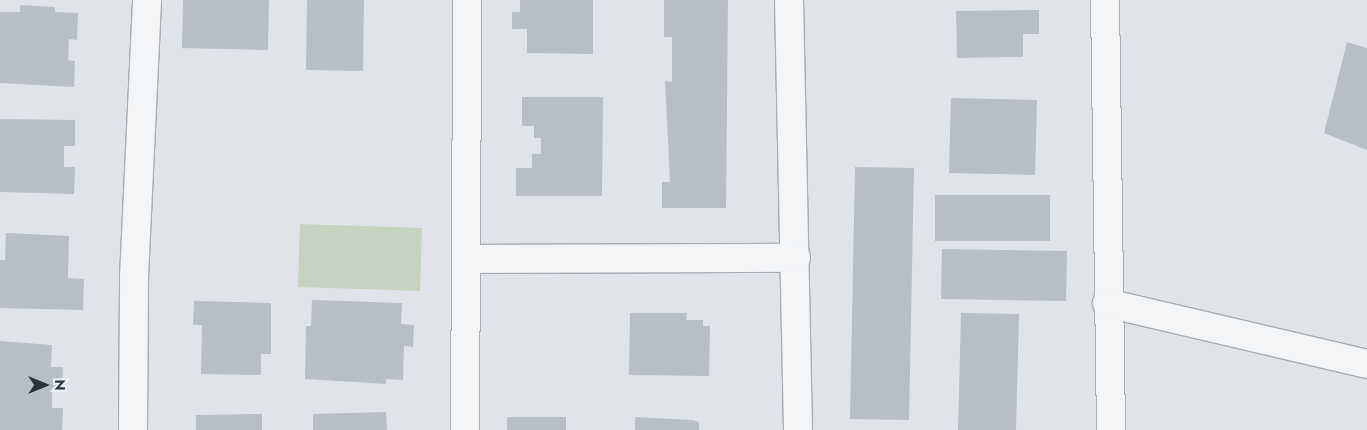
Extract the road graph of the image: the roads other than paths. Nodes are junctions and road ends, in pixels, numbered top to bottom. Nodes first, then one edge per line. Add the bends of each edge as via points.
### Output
1 (147, 0) edge
2 (467, 0) edge
3 (789, 0) edge
4 (1105, 0) edge
5 (796, 258) junction
6 (469, 259) junction
7 (1108, 303) junction
8 (1367, 364) edge
9 (133, 430) edge
10 (465, 430) edge
11 (798, 430) edge
12 (1111, 430) edge

1 - 9 street via 134,277
2 - 6 street
3 - 5 street
4 - 7 street
5 - 6 street
5 - 11 street
6 - 10 street
7 - 8 street
7 - 12 street

